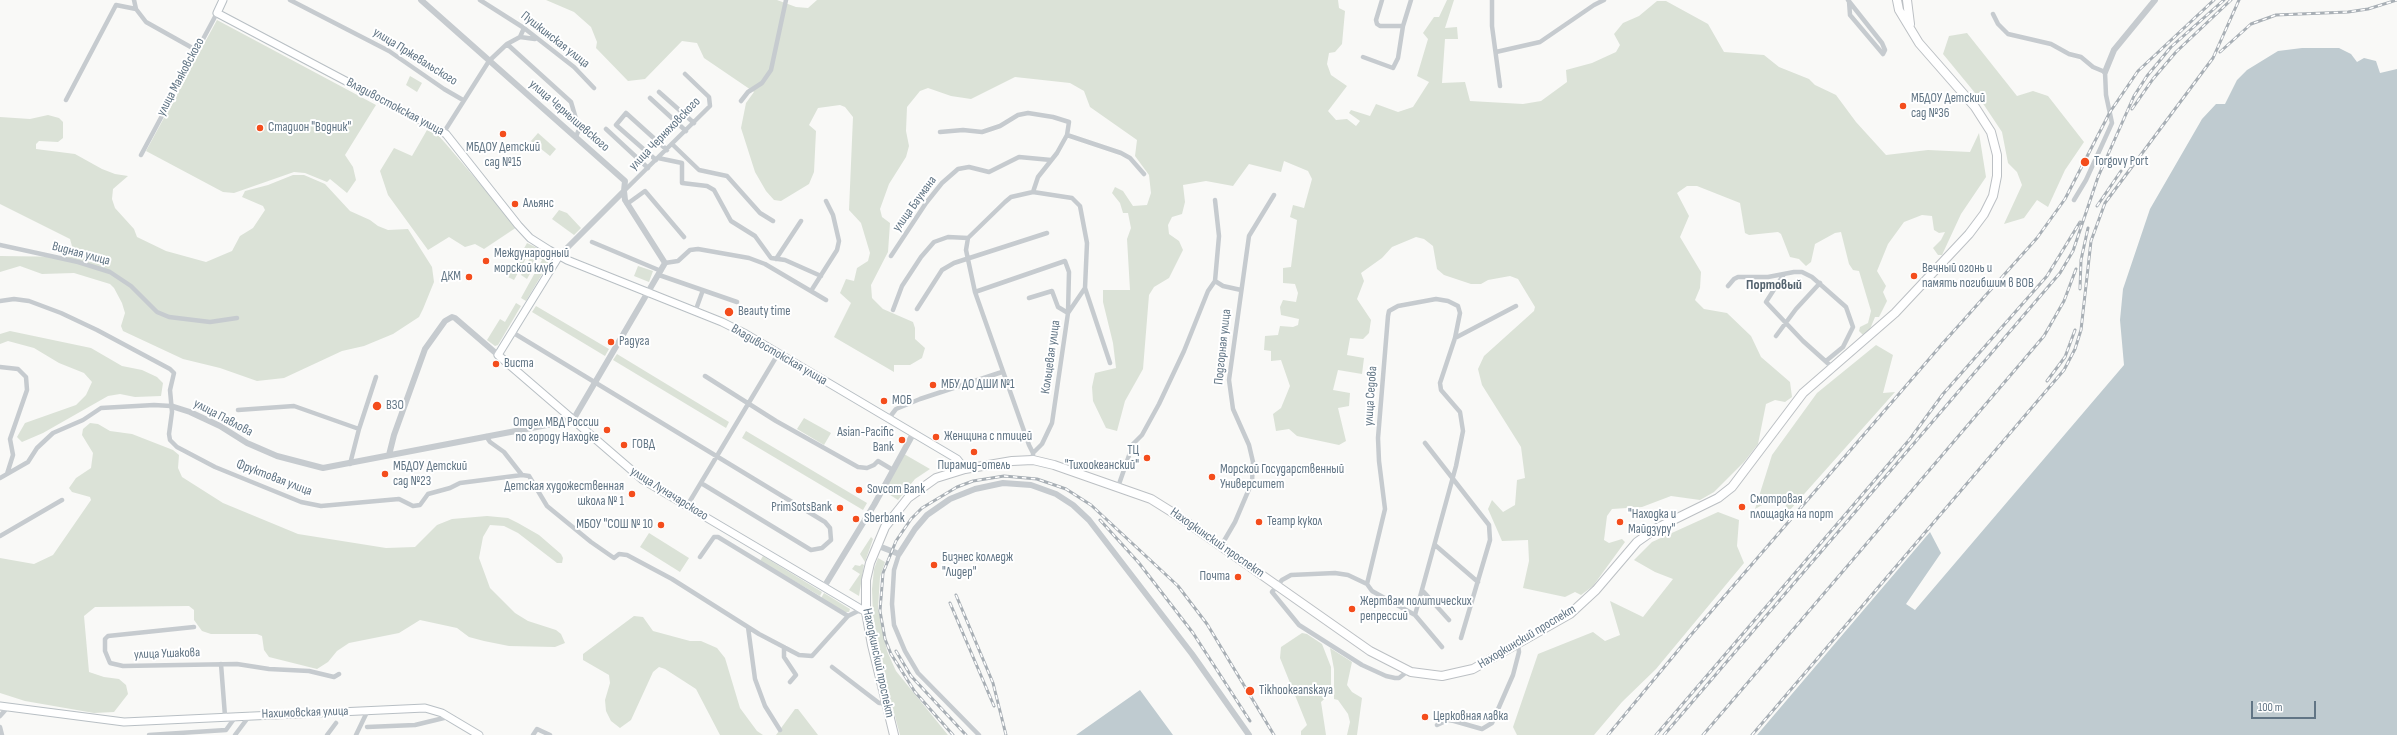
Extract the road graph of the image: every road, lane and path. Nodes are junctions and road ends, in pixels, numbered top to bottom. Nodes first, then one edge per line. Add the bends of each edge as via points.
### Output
1 (134, 0) edge
2 (223, 0) edge
3 (290, 0) edge
4 (421, 0) edge
5 (480, 0) edge
6 (786, 0) edge
7 (1382, 0) edge
8 (1411, 0) edge
9 (1492, 0) edge
10 (1604, 0) edge
11 (1848, 0) edge
12 (1897, 0) edge
13 (1907, 0) edge
14 (2155, 0) edge
15 (136, 9) junction
16 (216, 13) junction
17 (1993, 14) dead end
18 (1402, 26) junction
19 (524, 28) junction
20 (520, 37) junction
21 (538, 40) junction
22 (1919, 43) junction
23 (507, 44) junction
24 (196, 50) junction
25 (1496, 52) junction
26 (1363, 57) dead end
27 (489, 61) junction
28 (2105, 72) junction
29 (685, 74) dead end
30 (1500, 86) dead end
31 (594, 88) dead end
32 (659, 92) dead end
33 (650, 98) dead end
34 (66, 100) dead end
35 (463, 100) junction
36 (740, 101) dead end
37 (694, 123) junction
38 (606, 129) dead end
39 (686, 131) junction
40 (444, 132) junction
41 (940, 132) dead end
42 (1067, 135) junction
43 (576, 137) junction
44 (672, 144) junction
45 (667, 150) junction
46 (141, 155) dead end
47 (657, 159) junction
48 (1051, 160) junction
49 (648, 168) junction
50 (1144, 174) dead end
51 (624, 191) junction
52 (1033, 192) junction
53 (1274, 195) dead end
54 (1215, 200) dead end
55 (2074, 200) dead end
56 (826, 201) dead end
57 (627, 204) junction
58 (772, 221) dead end
59 (801, 221) dead end
60 (1047, 233) dead end
61 (684, 237) dead end
62 (968, 238) junction
63 (592, 242) dead end
64 (0, 245) edge
65 (558, 256) junction
66 (891, 256) dead end
67 (968, 258) junction
68 (773, 259) junction
69 (665, 263) junction
70 (765, 264) junction
71 (660, 273) junction
72 (1784, 274) junction
73 (821, 276) junction
74 (1215, 281) junction
75 (1820, 283) junction
76 (1728, 286) dead end
77 (1084, 288) junction
78 (703, 290) junction
79 (1241, 290) junction
80 (811, 291) junction
81 (975, 292) junction
82 (648, 293) junction
83 (1029, 298) dead end
84 (826, 300) dead end
85 (0, 301) edge
86 (737, 302) dead end
87 (1516, 306) dead end
88 (917, 309) dead end
89 (894, 310) dead end
90 (695, 312) junction
91 (1068, 313) junction
92 (237, 318) dead end
93 (1785, 324) junction
94 (512, 332) junction
95 (1776, 336) dead end
96 (1455, 338) junction
97 (778, 354) junction
98 (498, 356) junction
99 (1110, 363) dead end
100 (1829, 364) junction
101 (0, 367) edge
102 (1002, 372) junction
103 (705, 376) dead end
104 (376, 377) dead end
105 (596, 382) junction
106 (749, 402) junction
107 (171, 406) junction
108 (238, 410) dead end
109 (889, 418) junction
110 (573, 420) junction
111 (359, 429) junction
112 (913, 434) junction
113 (486, 436) junction
114 (1426, 443) dead end
115 (389, 455) junction
116 (717, 456) junction
117 (1033, 456) junction
118 (350, 464) junction
119 (965, 468) junction
120 (893, 470) junction
121 (7, 474) junction
122 (522, 475) junction
123 (1452, 477) junction
124 (0, 478) edge
125 (701, 483) junction
126 (1118, 486) junction
127 (62, 500) dead end
128 (687, 506) junction
129 (0, 536) edge
130 (876, 545) junction
131 (1435, 545) junction
132 (1221, 546) junction
133 (899, 554) junction
134 (700, 557) dead end
135 (1478, 582) junction
136 (1367, 584) junction
137 (824, 587) junction
138 (1275, 589) junction
139 (1422, 590) junction
140 (866, 612) junction
141 (848, 616) junction
142 (1415, 616) junction
143 (1449, 620) dead end
144 (194, 627) dead end
145 (748, 627) junction
146 (1461, 638) dead end
147 (1518, 644) junction
148 (784, 646) junction
149 (1442, 647) dead end
150 (221, 664) junction
151 (832, 667) dead end
152 (1408, 671) junction
153 (339, 674) dead end
154 (790, 682) dead end
155 (886, 703) junction
156 (4, 706) edge
157 (368, 710) junction
158 (250, 715) junction
159 (0, 716) edge
160 (225, 716) junction
161 (236, 716) junction
162 (449, 717) junction
163 (336, 723) dead end
164 (1437, 725) dead end
165 (0, 726) edge
166 (367, 727) dead end
167 (780, 730) dead end
168 (2, 735) edge
169 (149, 735) edge
170 (235, 735) edge
171 (327, 735) edge
172 (356, 735) edge
173 (479, 735) edge
174 (533, 735) edge
175 (550, 735) edge
176 (894, 735) edge
177 (979, 735) edge
178 (1249, 735) edge

1 - 15 street
2 - 16 main road, улица Маяковского
3 - 35 street, улица Пржевальского via 389,51
4 - 27 street, улица Чернышевского
5 - 19 street, Пушкинская улица
6 - 36 street via 771,70 762,83
7 - 18 street via 1377,24
8 - 18 street
9 - 25 street
10 - 25 street via 1594,4 1540,42
11 - 11 street via 1882,43 1885,50 1883,54 1850,15
12 - 22 main road via 1899,10
13 - 22 main road via 1910,23
14 - 28 street via 2114,50
15 - 24 street via 146,22
15 - 34 street via 116,5
16 - 24 street, улица Маяковского
16 - 40 main road, Владивостокская улица
17 - 28 street via 2008,34 2051,44 2069,54 2081,57 2093,67
18 - 26 street via 1398,58 1394,68
19 - 20 street
19 - 21 street, Пушкинская улица
20 - 21 street
20 - 23 street
21 - 31 street, Пушкинская улица via 581,73
22 - 100 main road, Находкинский проспект via 1985,121 1991,132 1997,155 1996,186 1984,214 1970,234 1895,314
23 - 27 street
23 - 43 street via 571,102 580,129
24 - 46 street, улица Маяковского
25 - 30 street
27 - 35 street
27 - 43 street, улица Чернышевского
28 - 55 street via 2106,95 2112,123
29 - 37 street, улица Черняховского via 709,97 710,102 710,106
32 - 37 street
33 - 39 street
35 - 40 street
37 - 39 street, улица Черняховского
38 - 49 street
39 - 44 street, улица Черняховского
40 - 65 main road, Владивостокская улица via 455,142 524,232
41 - 42 street via 982,132 1028,113 1070,122
42 - 48 street
42 - 50 street via 1121,153 1130,158
43 - 51 street, улица Чернышевского via 622,177 625,181
44 - 45 street, улица Черняховского
44 - 58 street via 699,170 727,176 760,213
45 - 47 street, улица Черняховского
45 - 47 street via 626,113 616,125
47 - 49 street, улица Черняховского
47 - 68 street via 682,163 682,183 707,186 714,190 731,221 755,236
48 - 52 street via 1038,177
48 - 66 street, улица Баумана via 1019,157 989,172 969,167 958,169 942,183 926,203
49 - 51 street, улица Черняховского
51 - 57 street, улица Чернышевского
51 - 65 street
52 - 62 street, Кольцевая улица via 1011,196
52 - 77 street, Кольцевая улица via 1072,198 1080,206 1087,243
53 - 79 street, Подгорная улица via 1249,236
54 - 74 street, Подгорная улица via 1219,236
56 - 73 street via 833,215 839,241 837,250
57 - 61 street via 645,191
57 - 69 street, улица Чернышевского
59 - 68 street
60 - 67 street
62 - 67 street
62 - 89 street via 948,237 934,242 902,286
63 - 71 street
64 - 92 street, Видная улица via 78,262 110,272 131,286 157,312 169,317 210,322
65 - 82 main road, Владивостокская улица
65 - 94 main road
67 - 81 street
67 - 88 street via 942,270 928,288
68 - 70 street
68 - 73 street via 785,260
69 - 70 street via 678,261 690,250 698,249 749,258
69 - 71 street
70 - 80 street
71 - 78 street
71 - 82 street
72 - 75 street via 1802,272
72 - 76 street via 1738,277
72 - 93 street via 1766,302
73 - 80 street
74 - 79 street via 1223,286
74 - 126 street, Подгорная улица via 1208,291 1184,351 1162,396 1142,434 1133,444
75 - 93 street
75 - 100 street via 1846,306 1853,327 1843,347
77 - 91 street, Кольцевая улица
77 - 99 street
78 - 86 street
78 - 90 street
79 - 132 street, Подгорная улица via 1231,360 1230,394 1233,410 1249,445 1253,462 1252,482 1235,522
80 - 84 street
81 - 91 street via 1065,261 1070,272
81 - 102 street
82 - 90 main road, Владивостокская улица
82 - 105 street
83 - 91 street via 1052,291 1058,307
85 - 107 street via 29,301 61,313 170,369 174,373 170,390
87 - 96 street
90 - 97 main road, Владивостокская улица via 732,327
91 - 117 street, Кольцевая улица via 1052,424
93 - 95 street
93 - 100 street
94 - 98 main road
94 - 105 street
96 - 123 street, улица Седова via 1440,383 1441,390 1455,404 1463,422
96 - 136 street, улица Седова via 1460,313 1454,303 1436,299 1398,306 1389,311 1378,438 1385,509
97 - 106 street
97 - 109 main road, Владивостокская улица
98 - 110 main road, улица Луначарского
98 - 115 street, улица Луначарского via 455,318 445,321 425,349
100 - 147 main road, Находкинский проспект via 1803,393 1732,487 1709,503 1668,521 1647,534 1631,547 1580,606
101 - 121 street via 18,369 26,377 27,390 10,439 12,455
102 - 109 street via 920,399 896,409
102 - 117 street
103 - 106 street
104 - 111 street
105 - 110 street
105 - 116 street
106 - 116 street
106 - 120 street via 776,421 858,467 874,466 878,461
107 - 118 street, улица Павлова via 190,412 220,426 247,443 290,461 323,468
107 - 121 street via 101,408 83,420 53,433 37,448 28,462
107 - 122 street, Фруктовая улица via 169,434 170,440 177,447 215,467 308,504 321,506 399,499 414,506 420,505 428,494 460,483
108 - 111 street via 294,406
109 - 112 main road, Владивостокская улица
110 - 113 street, улица Павлова
110 - 128 main road, улица Луначарского via 637,476
111 - 118 street
112 - 119 main road, Владивостокская улица via 957,459
112 - 120 street
113 - 115 street, улица Павлова
113 - 122 street via 504,452
114 - 123 street
115 - 118 street, улица Павлова
116 - 125 street
116 - 125 street via 825,522 830,528 830,540 822,548 811,550
117 - 119 main road, Находкинский проспект
117 - 126 main road, Находкинский проспект
119 - 130 main road, Находкинский проспект via 936,478 908,498 891,517
120 - 137 street
121 - 124 street
122 - 145 street via 529,476 548,506 614,558 619,554 627,555 672,579
123 - 131 street, улица Седова
123 - 135 street via 1489,526 1490,540
125 - 128 street
126 - 132 main road, Находкинский проспект via 1161,505
127 - 129 street
128 - 137 main road, улица Луначарского
130 - 133 street
130 - 140 main road, Находкинский проспект via 866,580
131 - 135 street
131 - 139 street, улица Седова
132 - 138 main road, Находкинский проспект
133 - 177 street via 894,570 892,604 894,625 905,651 918,673
133 - 178 street via 914,529 927,515 964,493 1003,483 1031,485 1056,494 1089,520 1192,654
134 - 141 street via 714,536 718,537
135 - 146 street
136 - 138 street via 1348,575 1335,573 1291,575
136 - 142 street via 1372,591
137 - 140 main road, улица Луначарского
138 - 152 main road, Находкинский проспект via 1370,651
138 - 152 street via 1299,625 1362,665 1395,678
139 - 142 street, улица Седова
139 - 143 street
140 - 141 street via 858,611
140 - 155 main road, Находкинский проспект
141 - 148 street via 812,656 799,655
142 - 149 street
144 - 150 street, улица Ушакова via 108,636 105,639 105,651 110,663 123,666
145 - 148 street
145 - 167 street via 755,679 765,706
147 - 152 main road, Находкинский проспект via 1461,673 1431,676
147 - 164 street via 1519,652 1513,675 1492,723 1482,729 1448,720
148 - 154 street via 784,657 796,675
150 - 153 street, улица Ушакова via 309,671 334,676
150 - 160 street
151 - 155 street via 879,703
155 - 176 main road, Находкинский проспект
156 - 159 street
156 - 160 main road, Нахимовская улица via 124,722
157 - 158 main road, Нахимовская улица
157 - 162 main road, Нахимовская улица via 425,708
157 - 172 street
158 - 161 main road, Нахимовская улица
158 - 170 street
160 - 161 main road, Нахимовская улица
161 - 169 street via 226,730
162 - 166 street via 415,725
162 - 173 main road, Нахимовская улица
163 - 171 street
165 - 168 street
174 - 175 street via 538,729

